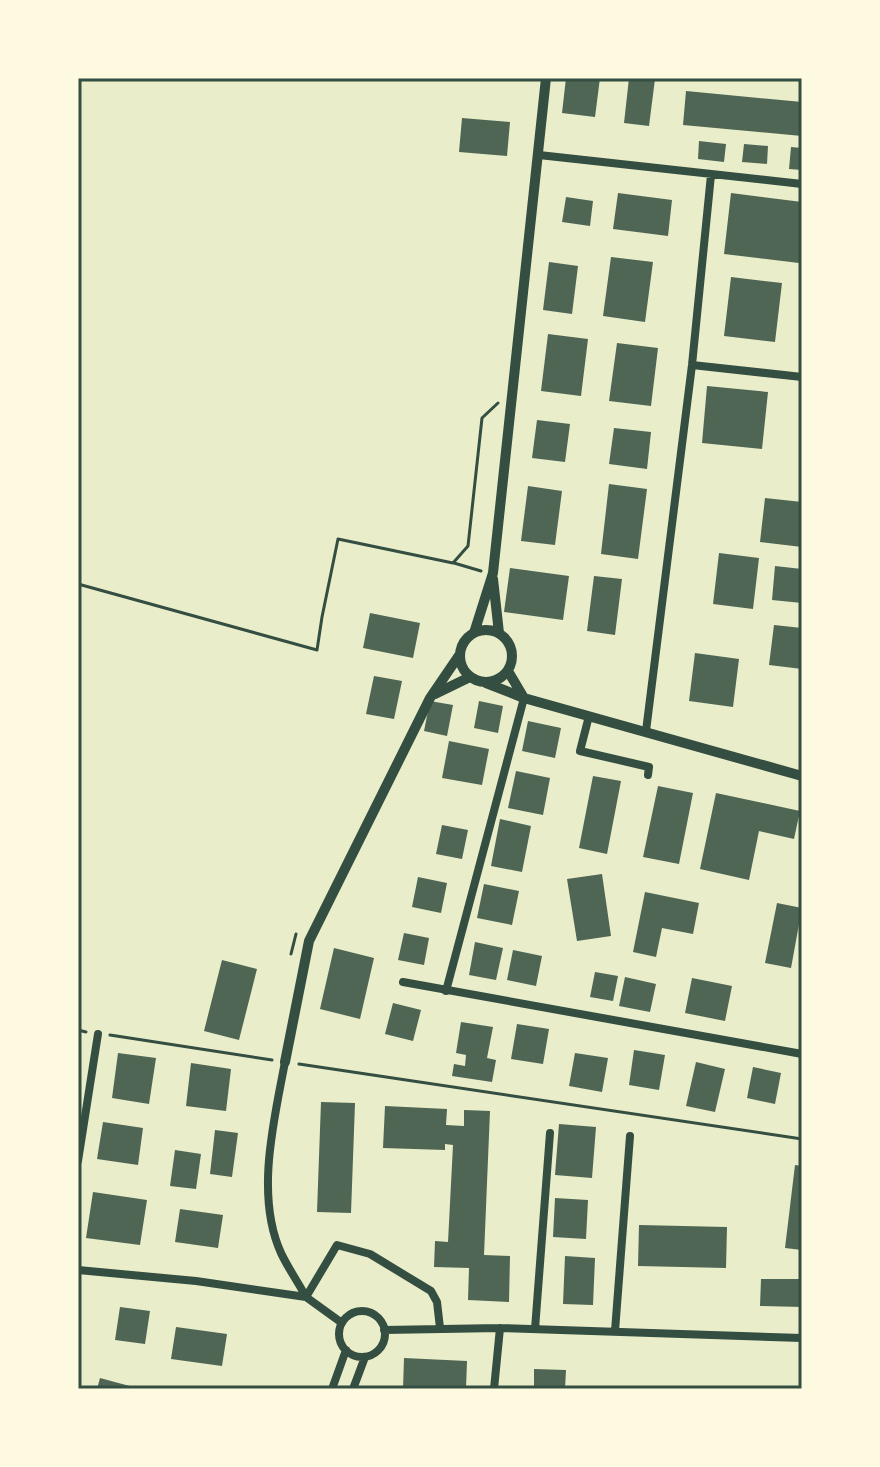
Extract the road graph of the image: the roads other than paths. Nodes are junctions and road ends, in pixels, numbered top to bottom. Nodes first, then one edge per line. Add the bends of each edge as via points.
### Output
1 (546, 78) edge
2 (539, 155) junction
3 (711, 175) junction
4 (802, 184) edge
5 (692, 365) junction
6 (802, 377) edge
7 (487, 572) junction
8 (474, 633) junction
9 (499, 633) junction
10 (460, 654) junction
11 (508, 671) junction
12 (470, 677) junction
13 (486, 683) junction
14 (433, 695) junction
15 (524, 698) junction
16 (589, 716) junction
17 (646, 731) junction
18 (648, 775) dead end
19 (802, 776) edge
20 (403, 982) dead end
21 (446, 991) junction
22 (98, 1034) road end
23 (802, 1054) edge
24 (291, 1062) joint
25 (550, 1133) dead end
26 (630, 1136) dead end
27 (78, 1161) edge
28 (78, 1270) edge
29 (306, 1297) junction
30 (342, 1323) junction
31 (440, 1328) junction
32 (500, 1328) junction
33 (535, 1329) junction
34 (384, 1330) junction
35 (615, 1331) junction
36 (802, 1338) edge
37 (346, 1350) junction
38 (365, 1357) junction
39 (332, 1389) edge
40 (353, 1389) edge
41 (494, 1389) edge

1 - 2 street
2 - 3 street
2 - 7 street
3 - 4 street
3 - 5 street
5 - 6 street
5 - 17 street
7 - 8 street
7 - 9 street
8 - 9 street
8 - 10 street
9 - 11 street via 511,646
10 - 12 street
10 - 14 street
11 - 13 street
11 - 15 street
12 - 13 street
12 - 14 street
13 - 15 street
14 - 24 street via 309,941
15 - 16 street
15 - 21 street
16 - 17 street
16 - 18 street via 580,751 649,767
17 - 19 street
20 - 21 street
21 - 23 street
22 - 27 street
24 - 29 street via 274,1121 268,1175 280,1252
25 - 33 street
26 - 35 street
28 - 29 street
29 - 30 street
29 - 31 street via 337,1245 370,1254 431,1291
30 - 34 street via 352,1313 366,1311 378,1317
30 - 37 street via 339,1337
31 - 32 street
31 - 34 street
32 - 33 street
32 - 41 street
33 - 35 street
34 - 38 street via 380,1348
35 - 36 street
37 - 38 street
37 - 39 street
38 - 40 street

